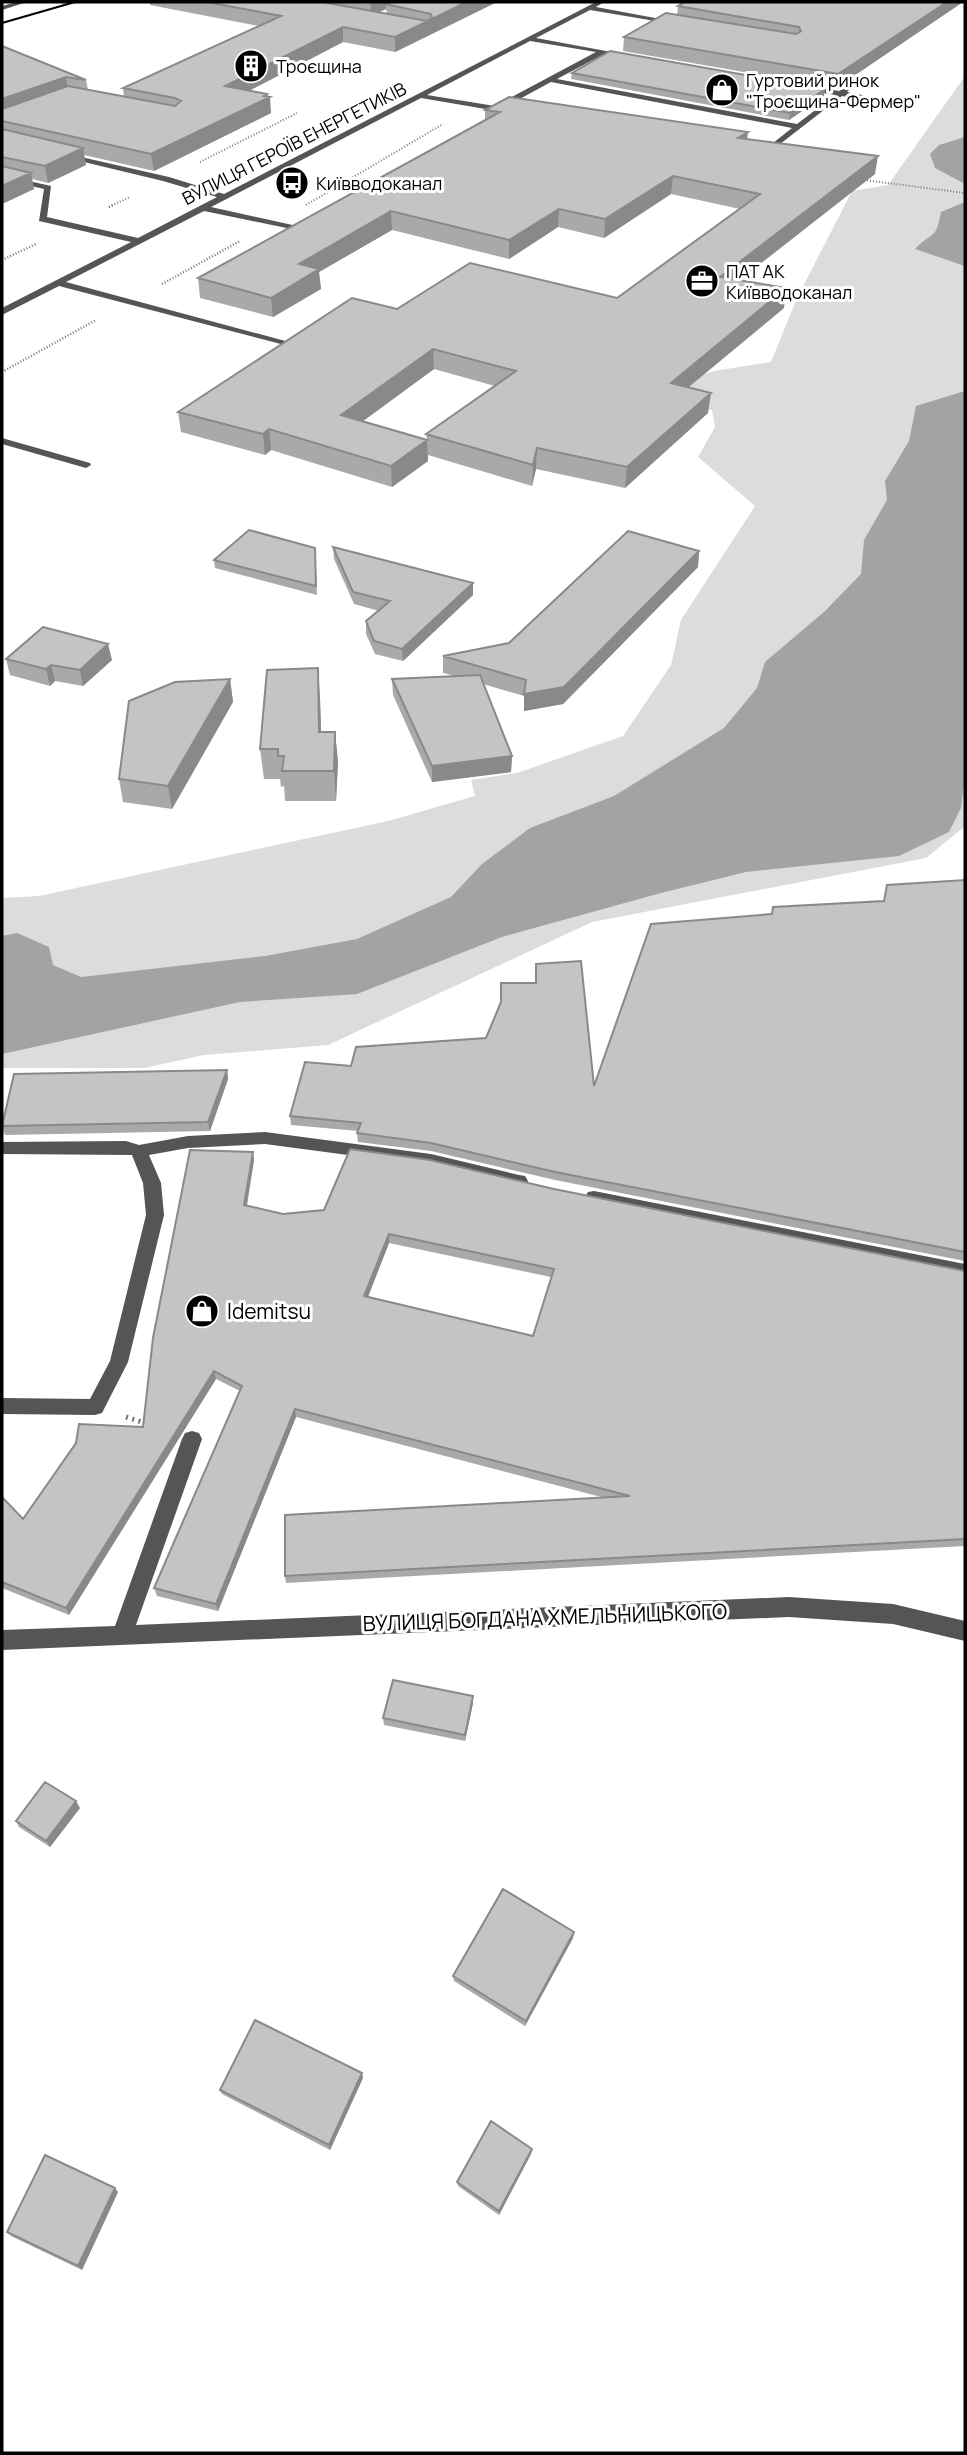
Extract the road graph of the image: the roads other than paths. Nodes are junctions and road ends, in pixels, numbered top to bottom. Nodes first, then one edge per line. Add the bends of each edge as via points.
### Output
1 (24, 2) edge
2 (601, 2) edge
3 (2, 8) edge
4 (590, 8) junction
5 (685, 24) edge
6 (528, 39) junction
7 (602, 52) junction
8 (639, 58) edge
9 (550, 80) junction
10 (852, 84) edge
11 (799, 87) edge
12 (840, 94) junction
13 (420, 96) junction
14 (901, 104) dead end
15 (495, 109) junction
16 (523, 113) edge
17 (799, 127) junction
18 (757, 147) edge
19 (771, 149) junction
20 (784, 151) edge
21 (52, 152) edge
22 (2, 177) edge
23 (225, 197) junction
24 (203, 208) junction
25 (303, 230) edge
26 (138, 241) junction
27 (58, 283) junction
28 (2, 312) edge
29 (297, 347) edge
30 (2, 441) edge
31 (86, 465) dead end
32 (2, 1148) edge
33 (139, 1151) junction
34 (541, 1186) edge
35 (580, 1194) edge
36 (965, 1271) edge
37 (2, 1406) edge
38 (192, 1439) road end
39 (965, 1631) edge
40 (122, 1634) junction
41 (2, 1640) edge

1 - 3 street
2 - 4 street, ВУЛИЦЯ ГЕРОЇВ ЕНЕРГЕТИКІВ
4 - 5 street
4 - 6 street, ВУЛИЦЯ ГЕРОЇВ ЕНЕРГЕТИКІВ
6 - 7 street
6 - 13 street, ВУЛИЦЯ ГЕРОЇВ ЕНЕРГЕТИКІВ
7 - 8 street
7 - 9 street
9 - 15 street
9 - 17 street
10 - 12 street
11 - 12 street
12 - 14 street
12 - 17 street
13 - 15 street
13 - 23 street, ВУЛИЦЯ ГЕРОЇВ ЕНЕРГЕТИКІВ
15 - 16 street
17 - 19 street
18 - 19 street
19 - 20 street
21 - 23 street
22 - 26 street via 48,188 42,219
23 - 24 street, ВУЛИЦЯ ГЕРОЇВ ЕНЕРГЕТИКІВ
24 - 25 street
24 - 26 street, ВУЛИЦЯ ГЕРОЇВ ЕНЕРГЕТИКІВ
26 - 27 street, ВУЛИЦЯ ГЕРОЇВ ЕНЕРГЕТИКІВ
27 - 28 street, ВУЛИЦЯ ГЕРОЇВ ЕНЕРГЕТИКІВ
27 - 29 street
30 - 31 street
32 - 33 street via 126,1147
33 - 34 street via 188,1142 265,1138 431,1160
33 - 37 street via 152,1183 155,1215 119,1362 95,1407
35 - 36 street
38 - 40 street
39 - 40 street, ВУЛИЦЯ БОГДАНА ХМЕЛЬНИЦЬКОГО via 894,1614 789,1607
40 - 41 street, ВУЛИЦЯ БОГДАНА ХМЕЛЬНИЦЬКОГО

